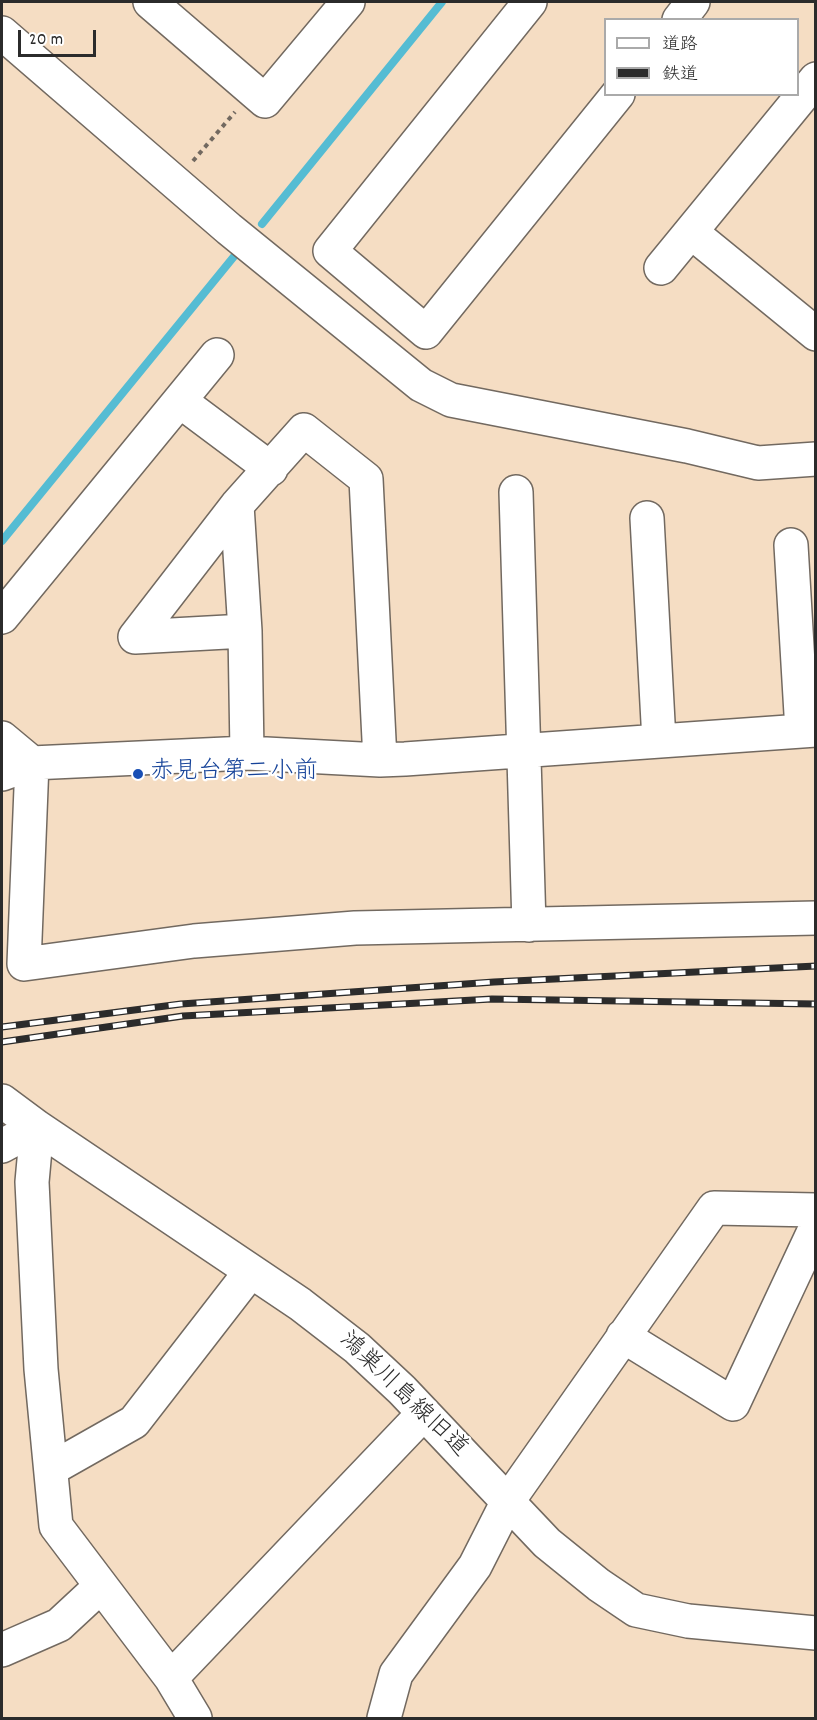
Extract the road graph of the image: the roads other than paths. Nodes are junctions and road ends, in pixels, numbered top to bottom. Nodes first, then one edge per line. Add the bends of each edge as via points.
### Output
1 (348, 2) edge
2 (530, 2) edge
3 (693, 2) edge
4 (165, 6) edge
5 (681, 18) edge
6 (2, 33) edge
7 (816, 79) edge
8 (616, 96) edge
9 (691, 232) junction
10 (661, 268) dead end
11 (816, 334) edge
12 (217, 355) dead end
13 (180, 400) junction
14 (816, 459) edge
15 (271, 469) junction
16 (516, 492) dead end
17 (237, 505) junction
18 (647, 518) dead end
19 (790, 545) dead end
20 (2, 617) edge
21 (245, 631) junction
22 (808, 731) edge
23 (2, 738) edge
24 (659, 741) junction
25 (523, 751) junction
26 (247, 753) junction
27 (380, 760) junction
28 (32, 764) junction
29 (2, 774) edge
30 (816, 918) edge
31 (529, 925) junction
32 (2, 1101) edge
33 (37, 1127) junction
34 (2, 1146) edge
35 (816, 1210) edge
36 (816, 1227) edge
37 (251, 1271) junction
38 (623, 1336) junction
39 (424, 1413) junction
40 (51, 1469) junction
41 (508, 1501) junction
42 (101, 1586) junction
43 (816, 1633) edge
44 (2, 1650) edge
45 (171, 1678) junction
46 (195, 1719) edge
47 (384, 1719) edge

1 - 4 street via 265,101
2 - 8 street via 330,251 426,332
3 - 5 street
6 - 14 street via 229,229 421,385 451,400 758,463
7 - 9 street
9 - 10 street
9 - 11 street
12 - 13 street
13 - 15 street
13 - 20 street
15 - 17 street
15 - 27 street via 304,430 366,479
16 - 25 street
17 - 21 street
17 - 21 street via 135,637
18 - 24 street
19 - 22 street
21 - 26 street
22 - 24 street
23 - 28 street
24 - 25 street
25 - 27 street
25 - 31 street
26 - 27 street
26 - 28 street
28 - 29 street
28 - 31 street via 24,964 194,941 354,928
30 - 31 street
32 - 33 street, 鴻巣川島線旧道
33 - 34 street
33 - 37 street, 鴻巣川島線旧道
33 - 40 street via 32,1182 41,1368
35 - 38 street via 714,1208
36 - 38 street via 733,1404
37 - 39 street, 鴻巣川島線旧道 via 357,1348
37 - 40 street via 134,1422
38 - 41 street
39 - 41 street, 鴻巣川島線旧道
39 - 45 street
40 - 42 street via 56,1526
41 - 43 street, 鴻巣川島線旧道 via 547,1543 636,1610 688,1622
41 - 47 street via 475,1566 396,1674
42 - 44 street via 59,1625
42 - 45 street
45 - 46 street

